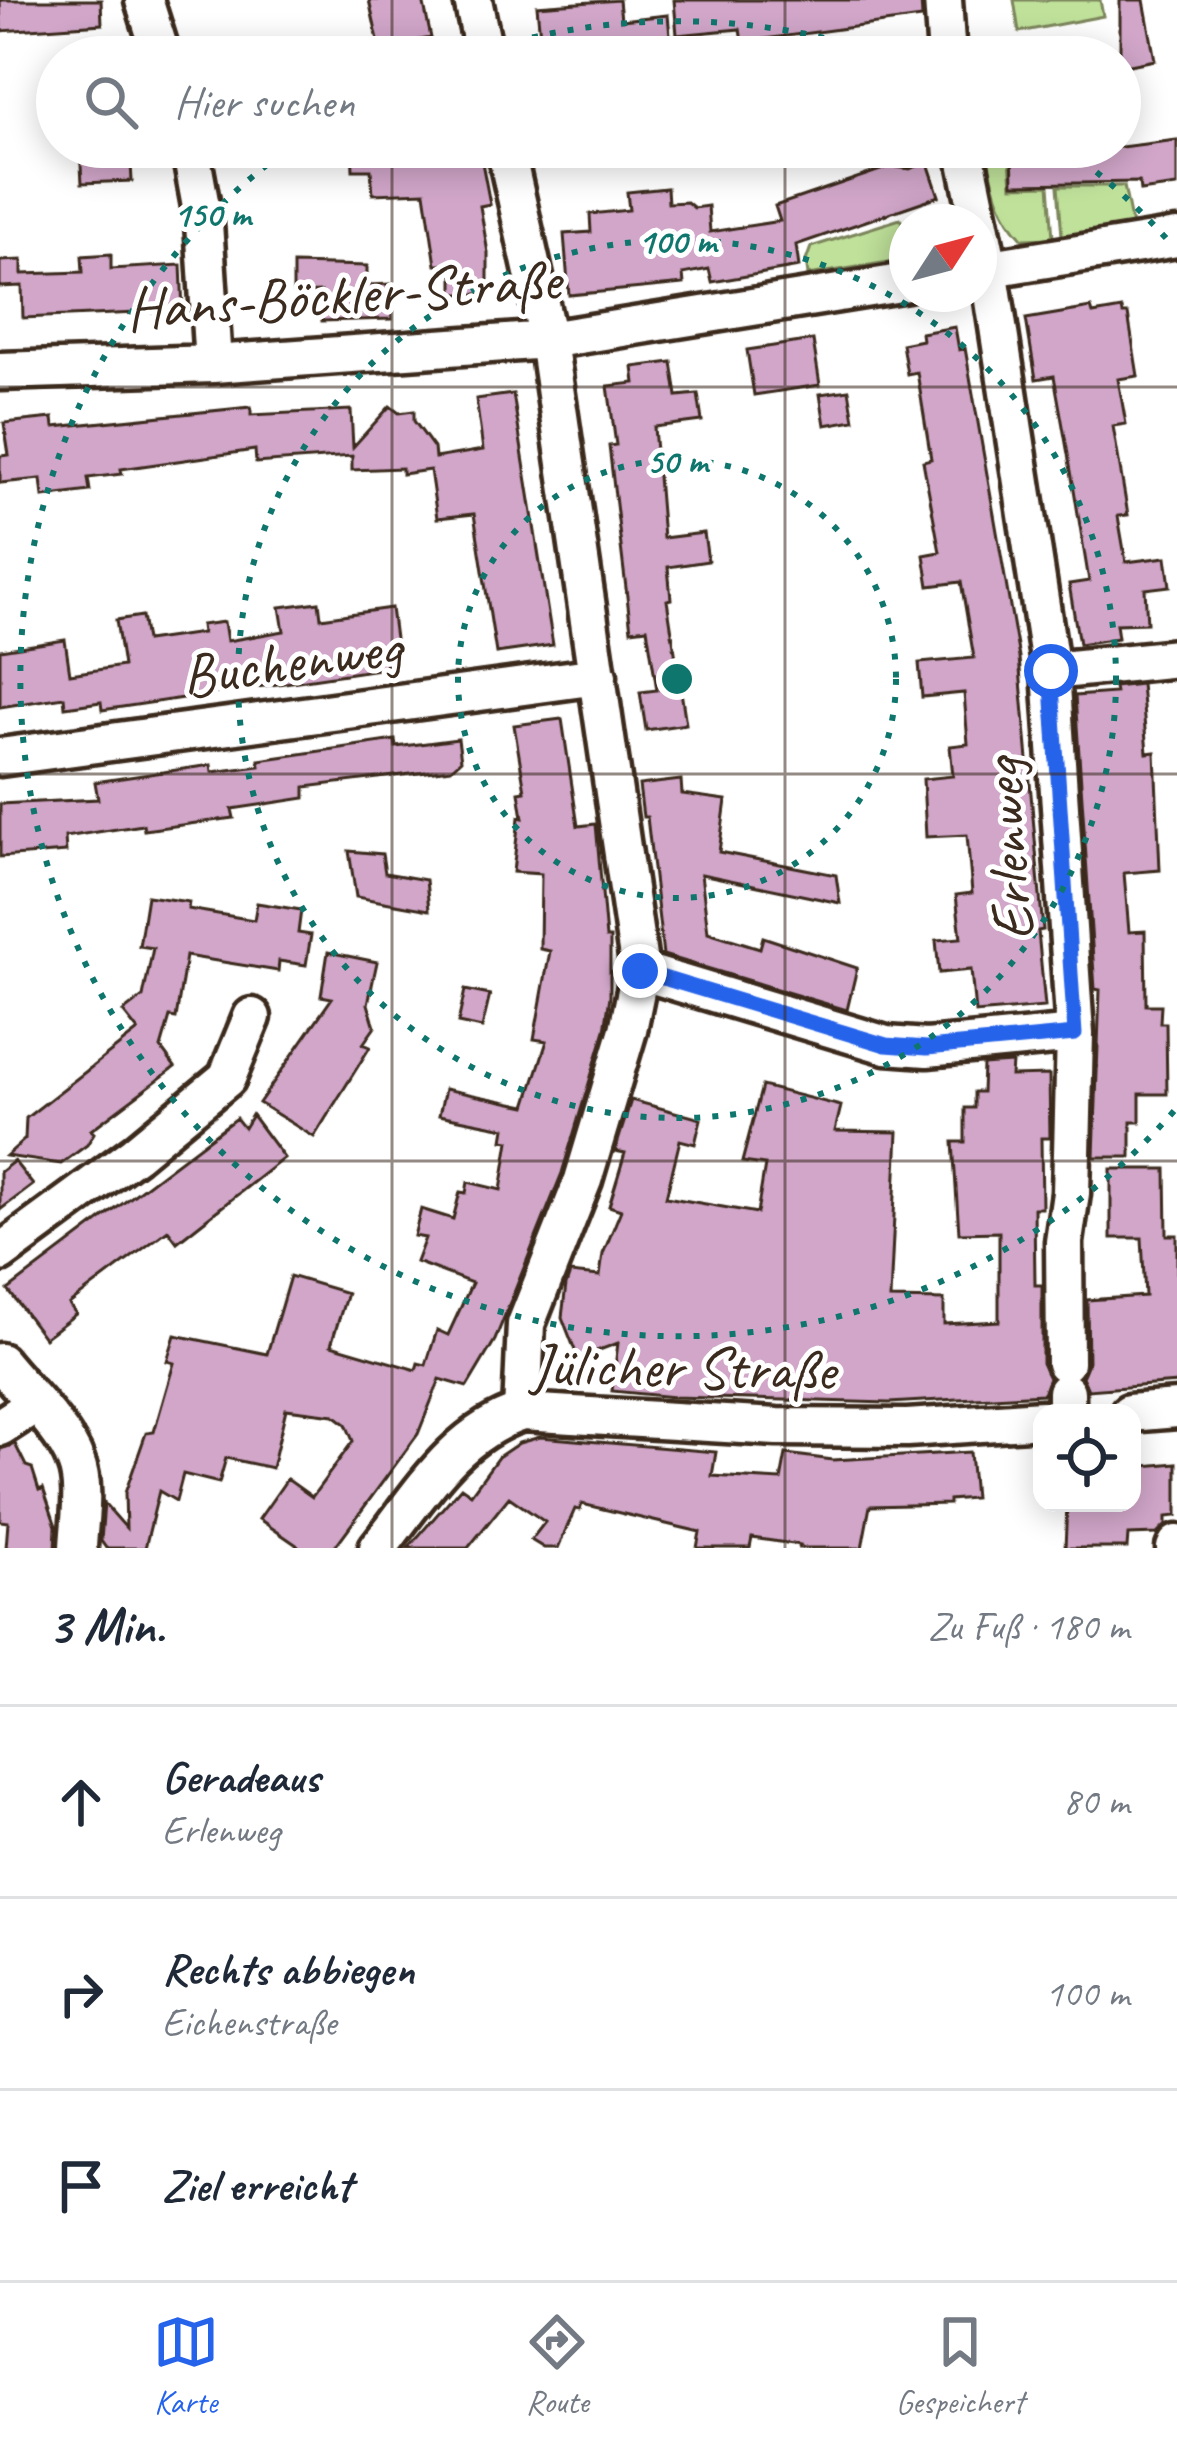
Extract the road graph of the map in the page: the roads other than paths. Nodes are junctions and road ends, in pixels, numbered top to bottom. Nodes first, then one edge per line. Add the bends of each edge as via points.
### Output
1 (144, 0) edge
2 (473, 0) edge
3 (943, 0) edge
4 (155, 36) edge
5 (481, 36) edge
6 (946, 36) edge
7 (194, 168) edge
8 (510, 168) edge
9 (967, 168) edge
10 (973, 204) edge
11 (1177, 238) edge
12 (997, 267) edge
13 (889, 285) edge
14 (991, 312) edge
15 (548, 340) junction
16 (213, 364) junction
17 (0, 371) edge
18 (1177, 658) edge
19 (1051, 671) junction
20 (598, 676) junction
21 (0, 758) edge
22 (640, 971) junction
23 (252, 1017) dead end
24 (1075, 1034) junction
25 (0, 1253) edge
26 (0, 1362) edge
27 (1060, 1397) edge
28 (34, 1405) junction
29 (1177, 1409) edge
30 (522, 1412) junction
31 (1141, 1412) edge
32 (0, 1427) edge
33 (78, 1548) edge
34 (379, 1548) edge

1 - 4 street
2 - 5 street
3 - 6 street
7 - 16 street
8 - 15 street
9 - 10 street, Erlenweg
11 - 12 street
13 - 15 street, Hans-Böckler-Straße
14 - 19 street, Erlenweg
15 - 16 street, Hans-Böckler-Straße
15 - 20 street
16 - 17 street, Hans-Böckler-Straße
18 - 19 street
19 - 24 street, Erlenweg
20 - 21 street, Buchenweg
20 - 22 street
22 - 24 street via 886,1045
22 - 30 street via 584,1180 526,1324
23 - 25 street via 227,1078
24 - 27 street, Erlenweg
26 - 28 street
27 - 30 street, Jülicher Straße via 907,1428
28 - 32 street
28 - 33 street via 77,1463
29 - 31 street
30 - 34 street, Jülicher Straße via 469,1438

